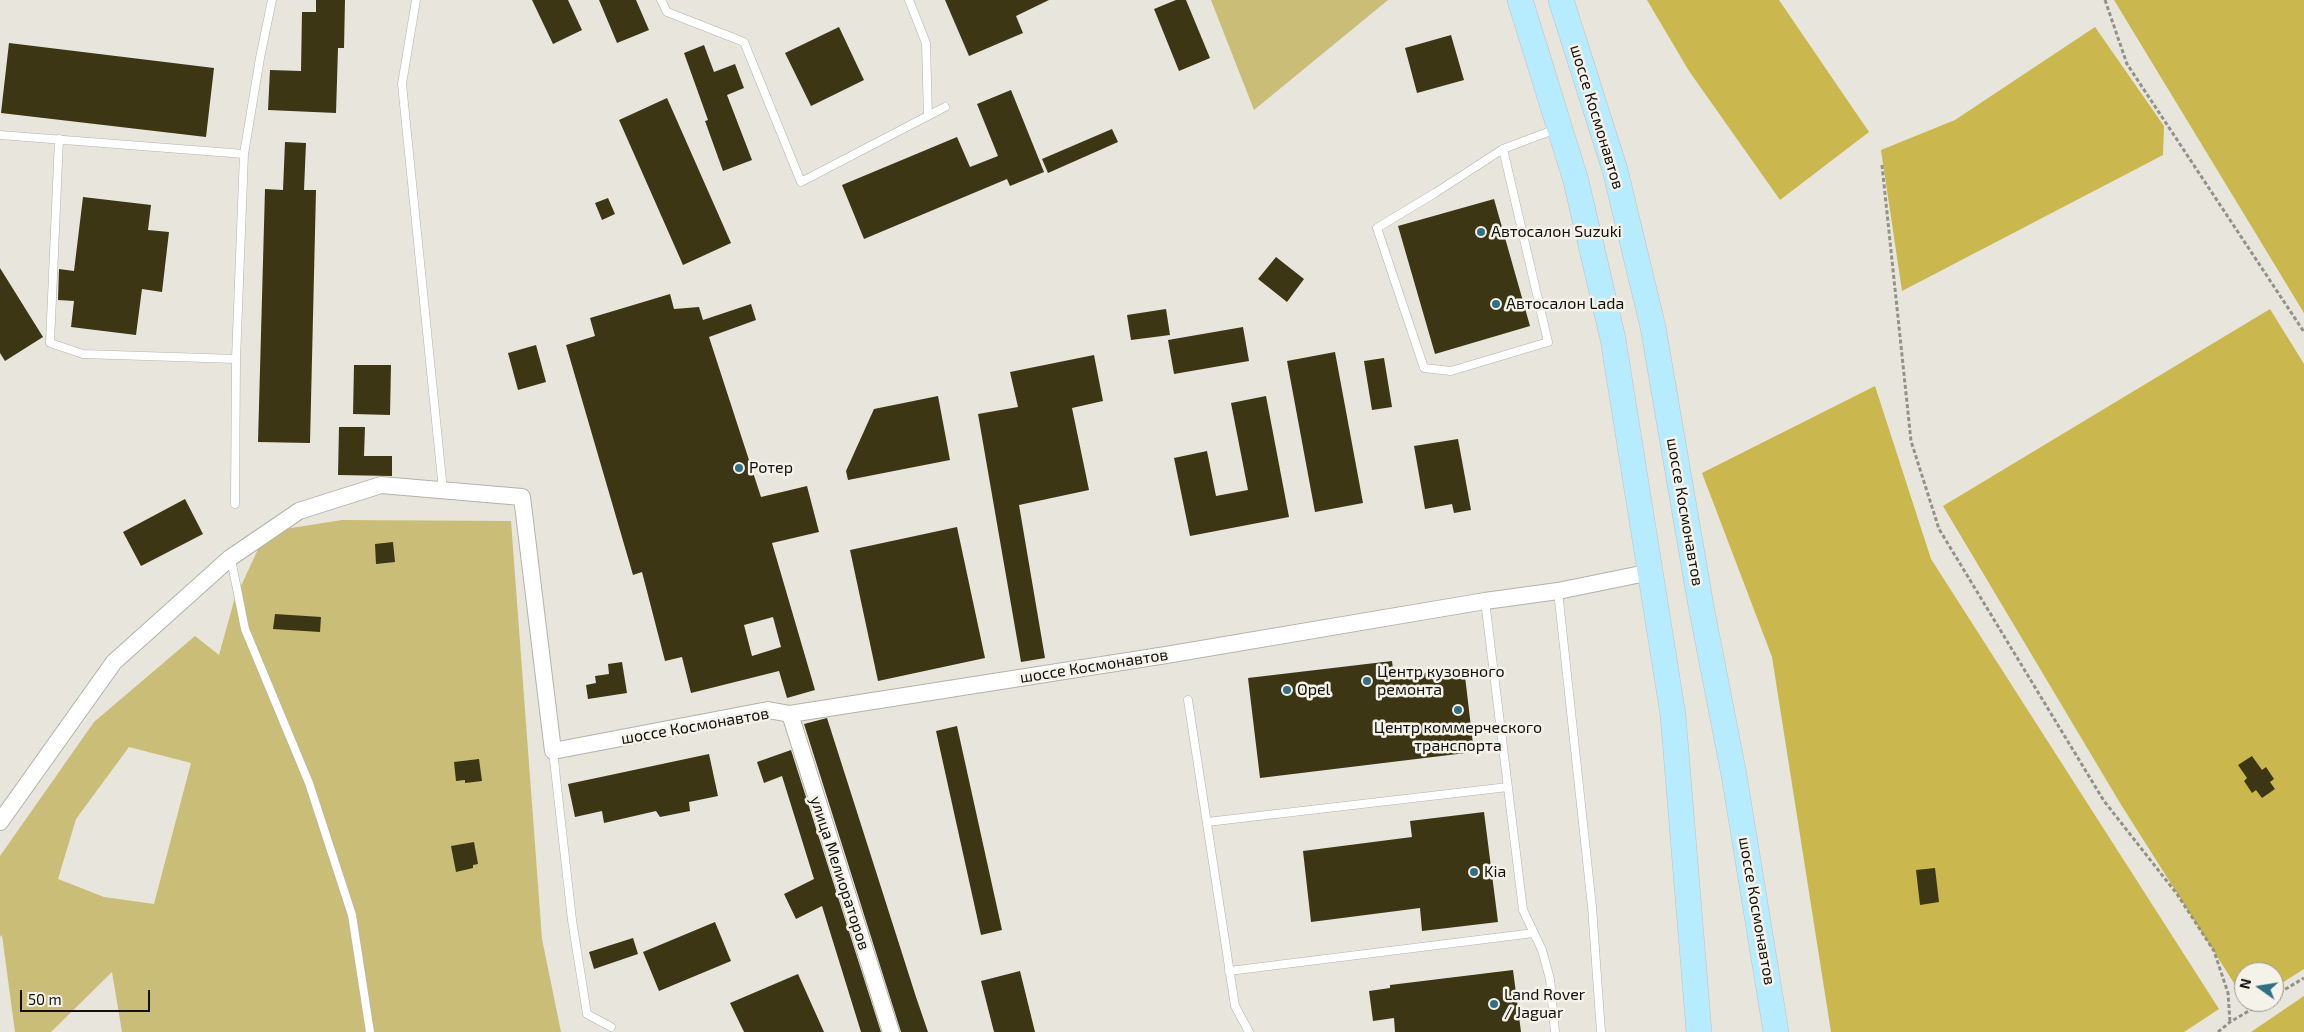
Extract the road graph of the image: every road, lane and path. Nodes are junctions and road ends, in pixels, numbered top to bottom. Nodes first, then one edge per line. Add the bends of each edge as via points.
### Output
1 (272, 0) edge
2 (416, 0) edge
3 (661, 0) edge
4 (910, 0) edge
5 (1520, 0) edge
6 (1561, 0) edge
7 (2105, 0) edge
8 (945, 107) dead end
9 (928, 116) junction
10 (1559, 128) junction
11 (0, 134) edge
12 (59, 139) junction
13 (1503, 148) junction
14 (244, 154) junction
15 (1882, 165) dead end
16 (2304, 332) edge
17 (236, 359) junction
18 (443, 490) junction
19 (235, 504) dead end
20 (230, 558) junction
21 (1651, 572) junction
22 (1558, 590) junction
23 (1485, 601) junction
24 (1188, 700) dead end
25 (790, 714) junction
26 (553, 751) junction
27 (1508, 787) junction
28 (0, 822) edge
29 (1207, 822) junction
30 (1534, 933) junction
31 (1229, 971) junction
32 (2304, 978) edge
33 (2284, 990) edge
34 (1772, 994) junction
35 (1696, 1003) junction
36 (2247, 1012) edge
37 (2230, 1022) junction
38 (611, 1026) dead end
39 (370, 1032) edge
40 (891, 1032) edge
41 (1249, 1032) edge
42 (1555, 1032) edge
43 (1601, 1032) edge
44 (1699, 1032) edge
45 (1706, 1032) edge
46 (1765, 1032) edge
47 (1776, 1032) edge
48 (2218, 1032) edge

1 - 14 lane
2 - 18 lane via 402,84
3 - 9 lane via 667,12 744,42 801,182
4 - 9 lane via 926,43
5 - 10 main road
6 - 34 main road, шоссе Космонавтов via 1615,170 1653,327
7 - 16 path via 2127,64
8 - 9 lane
10 - 13 lane
10 - 21 main road via 1576,181 1613,339
11 - 12 lane
12 - 14 lane
12 - 17 lane via 50,343 83,354
13 - 13 lane via 1377,228 1424,368 1451,371 1548,342
14 - 17 lane
15 - 37 path via 1911,441 1939,530 2104,801 2177,894 2214,951 2228,993
17 - 19 lane
18 - 20 street via 381,485 299,511
18 - 26 street via 522,497
20 - 28 street via 114,662
20 - 39 lane via 245,629 309,783 352,915
21 - 22 street, шоссе Космонавтов
21 - 35 main road via 1673,715
22 - 23 street, шоссе Космонавтов
22 - 43 lane via 1592,908
23 - 25 street, шоссе Космонавтов
23 - 27 lane
24 - 29 lane
25 - 26 street, шоссе Космонавтов via 768,710
25 - 40 street, улица Мелиораторов
26 - 38 lane via 572,920 587,1014
27 - 29 lane
27 - 30 lane via 1523,910
29 - 31 lane
30 - 31 lane
30 - 42 lane via 1550,979
31 - 41 lane via 1235,1006
32 - 33 path
34 - 46 main road
34 - 47 main road, шоссе Космонавтов
35 - 44 main road
35 - 45 main road
36 - 37 path
37 - 48 path

